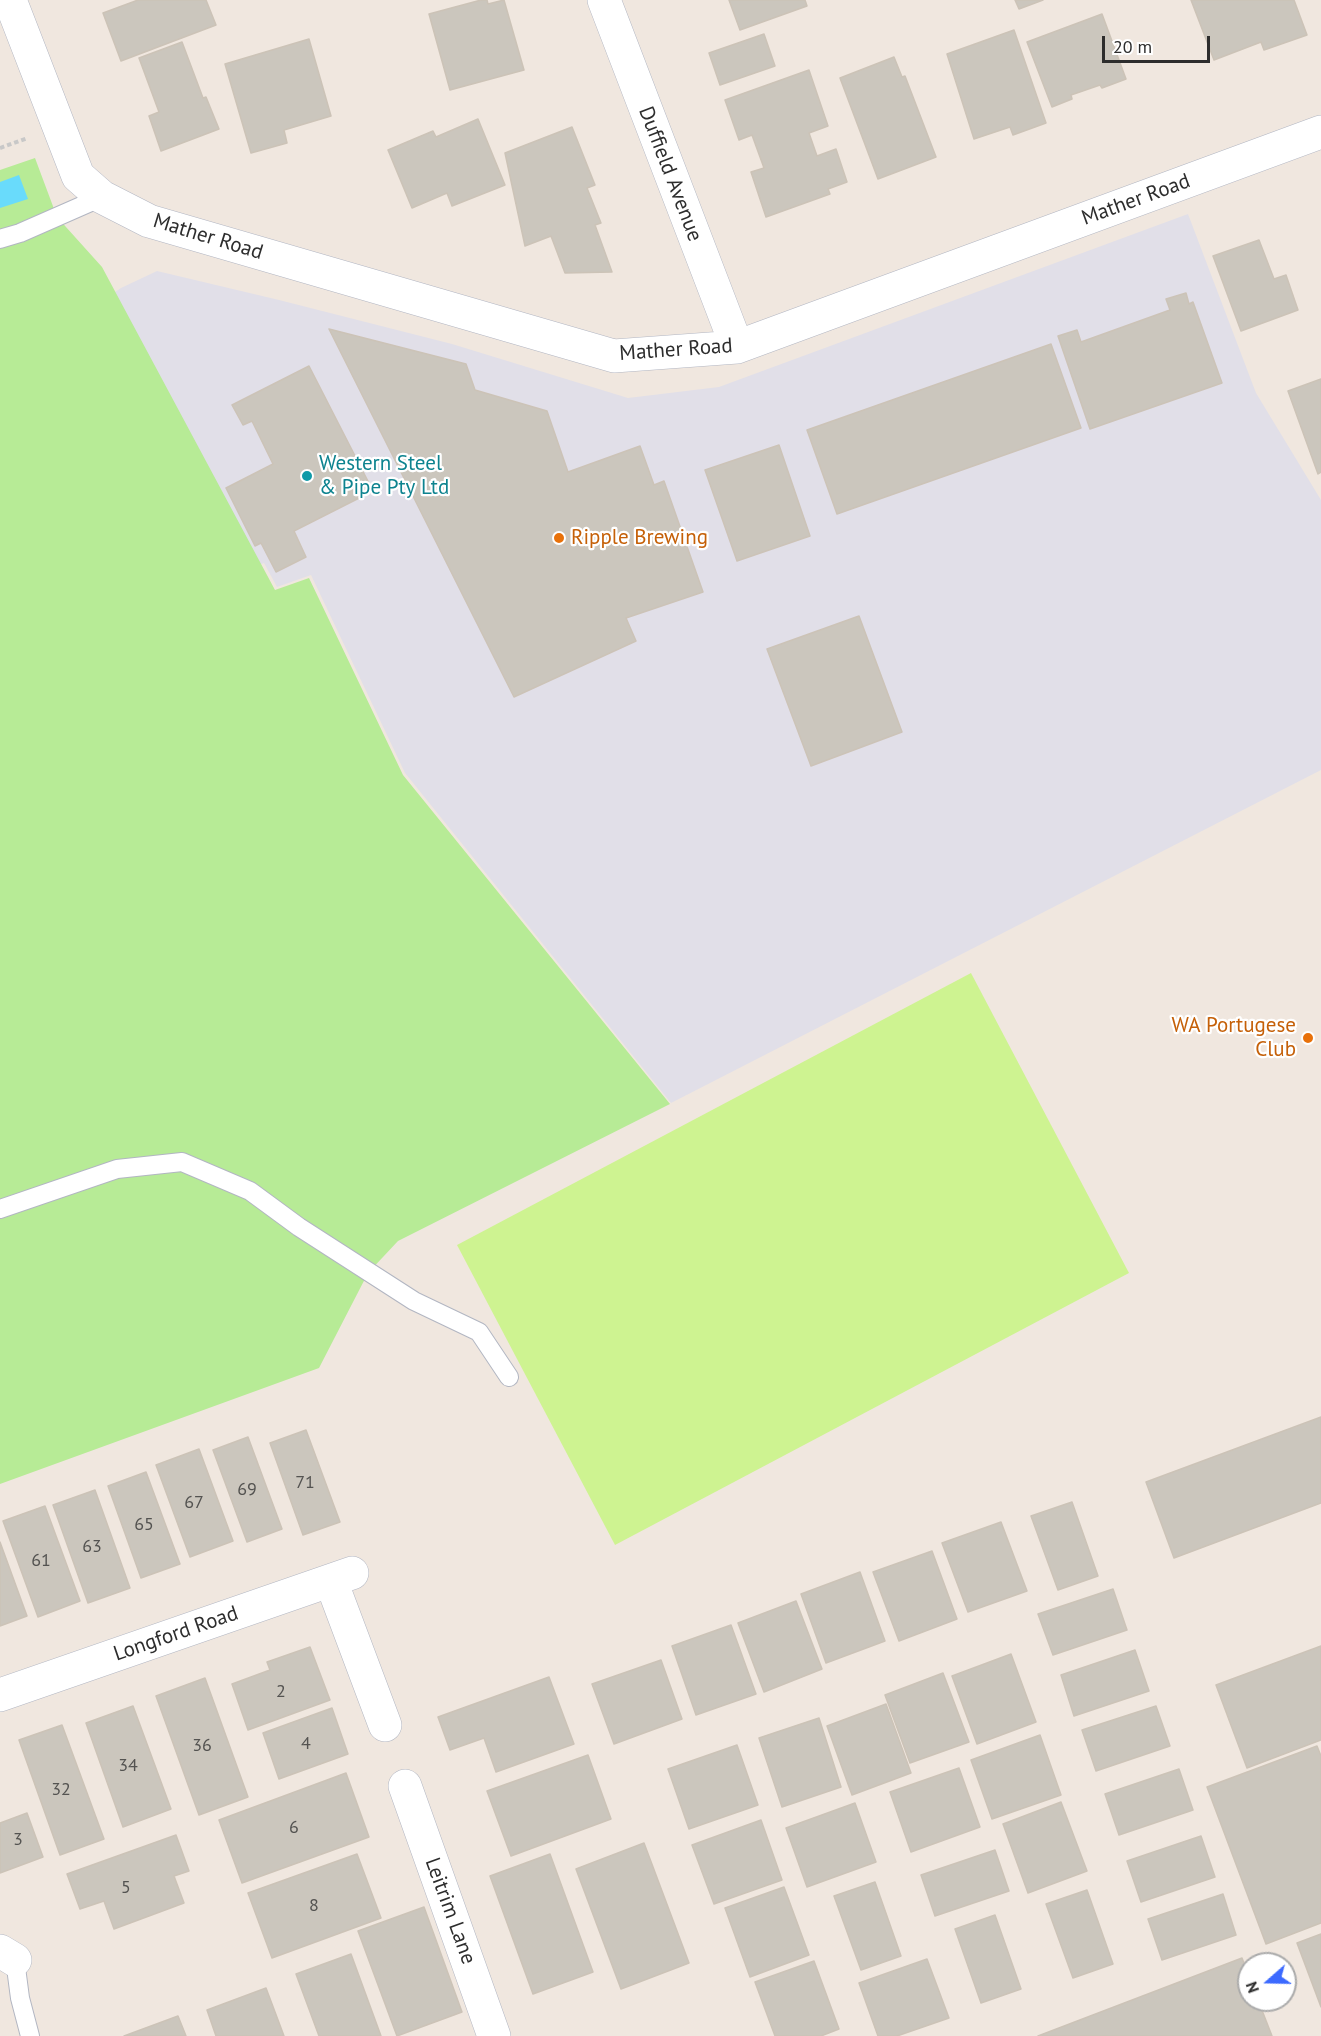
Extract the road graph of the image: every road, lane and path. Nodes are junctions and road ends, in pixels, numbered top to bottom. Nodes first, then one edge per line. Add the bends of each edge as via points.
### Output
1 (10, 0) edge
2 (604, 0) edge
3 (1321, 132) edge
4 (102, 197) junction
5 (0, 239) edge
6 (737, 347) junction
7 (0, 1209) edge
8 (509, 1377) dead end
9 (0, 1695) edge
10 (385, 1725) dead end
11 (405, 1786) dead end
12 (8, 1956) edge
13 (30, 2036) edge
14 (494, 2036) edge

1 - 4 street, Mather Road via 78,176
2 - 6 street, Duffield Avenue
3 - 6 street, Mather Road
4 - 5 lane
4 - 6 street, Mather Road via 149,221 614,356
7 - 8 lane via 117,1169 182,1162 250,1191 414,1301 480,1332
9 - 10 street, Longford Road via 341,1577
11 - 14 street, Leitrim Lane
12 - 13 lane

